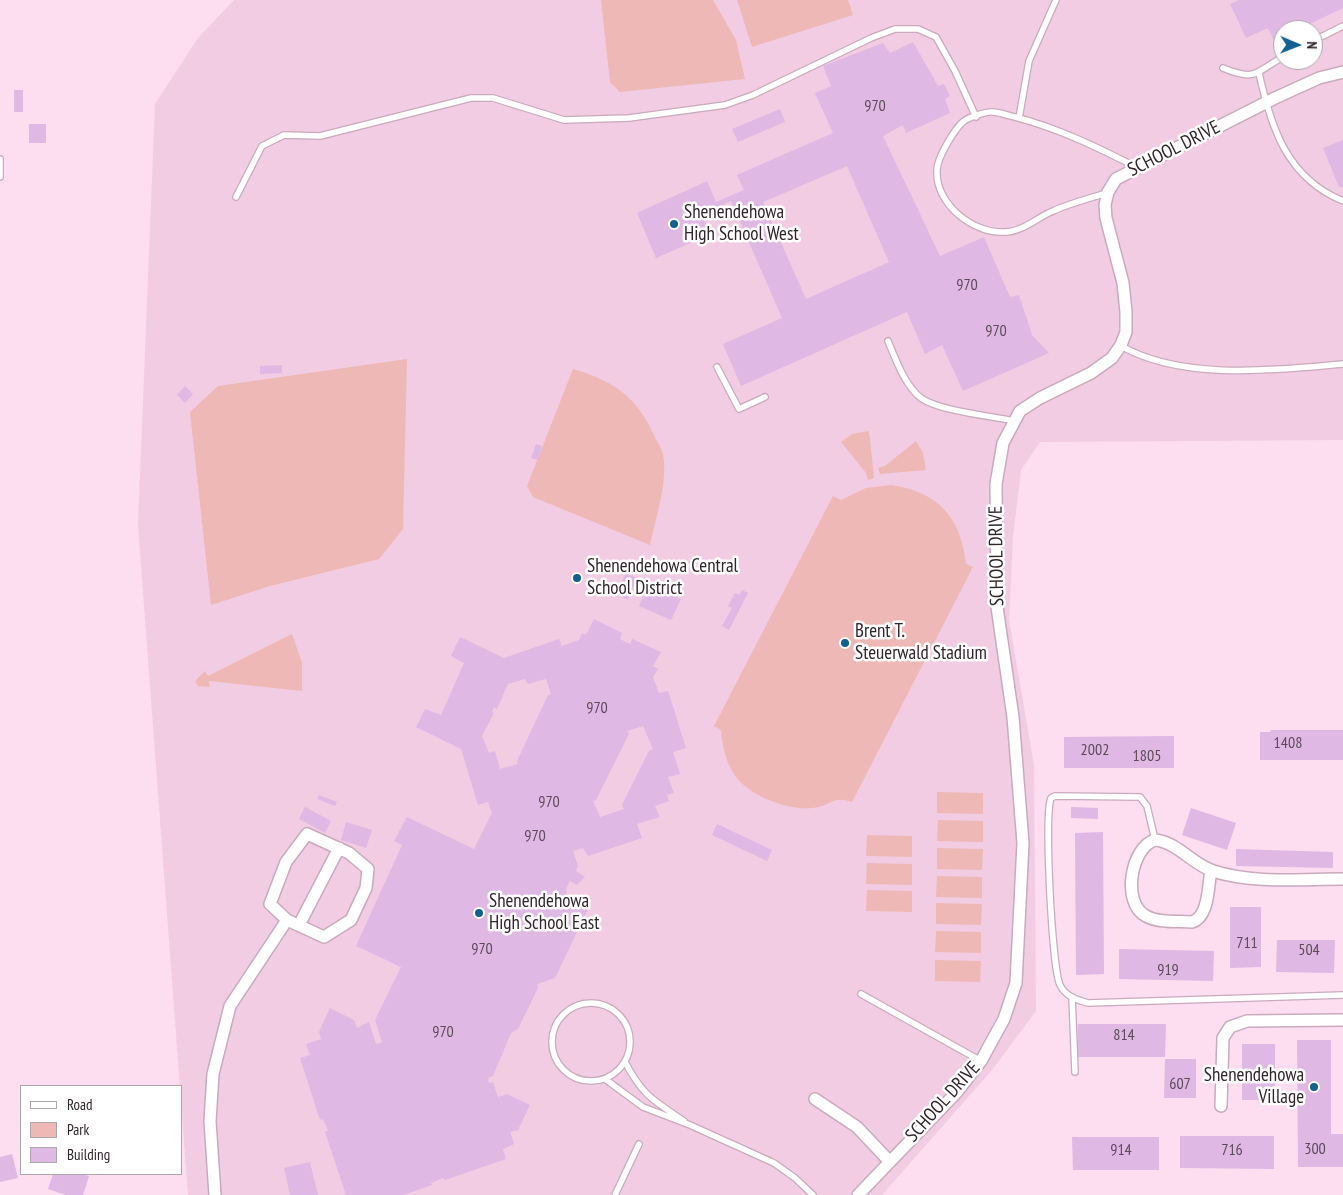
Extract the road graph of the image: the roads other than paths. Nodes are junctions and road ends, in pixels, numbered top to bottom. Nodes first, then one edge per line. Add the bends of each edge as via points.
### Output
1 (1056, 0) edge
2 (1343, 26) edge
3 (1323, 37) edge
4 (1273, 64) edge
5 (1223, 68) dead end
6 (1343, 72) edge
7 (1259, 73) junction
8 (1266, 103) junction
9 (976, 117) junction
10 (1019, 118) junction
11 (0, 160) edge
12 (1138, 168) junction
13 (0, 177) edge
14 (1108, 192) junction
15 (236, 197) dead end
16 (1343, 201) edge
17 (888, 341) dead end
18 (1121, 346) junction
19 (1343, 364) edge
20 (717, 367) dead end
21 (765, 397) dead end
22 (1015, 421) junction
23 (1155, 840) junction
24 (339, 848) junction
25 (1212, 870) junction
26 (1343, 878) edge
27 (287, 920) junction
28 (299, 925) junction
29 (861, 994) dead end
30 (1343, 995) edge
31 (1072, 997) junction
32 (1343, 1020) edge
33 (981, 1061) junction
34 (625, 1062) junction
35 (1075, 1072) dead end
36 (605, 1079) junction
37 (815, 1100) dead end
38 (1221, 1106) dead end
39 (690, 1125) junction
40 (639, 1144) dead end
41 (890, 1162) junction
42 (215, 1195) edge
43 (615, 1195) edge
44 (813, 1195) edge
45 (858, 1195) edge

1 - 10 lane via 1029,61
2 - 3 lane
4 - 7 lane
5 - 7 lane via 1240,75
6 - 8 street, SCHOOL DRIVE via 1319,78
7 - 8 lane
8 - 12 street, SCHOOL DRIVE
8 - 16 lane via 1280,143 1293,164 1311,184
9 - 10 lane via 992,111
9 - 14 lane via 964,121 942,152 937,169 939,187 947,204 977,227 1006,232 1018,229 1054,210
9 - 15 lane via 936,36 918,29 895,29 725,105 629,118 564,120 493,98 471,98 320,136 284,135 262,146
10 - 12 lane via 1101,149
11 - 13 lane
12 - 14 street, SCHOOL DRIVE via 1116,179
14 - 18 street, SCHOOL DRIVE via 1106,218 1123,283 1126,312 1126,332
17 - 22 lane via 900,370 921,398 942,406
18 - 19 lane via 1140,357 1170,364 1247,371
18 - 22 street, SCHOOL DRIVE via 1112,358 1091,374 1040,398 1020,411
20 - 21 lane via 739,409
22 - 33 street, SCHOOL DRIVE via 1003,443 996,484 995,520 997,607 1013,717 1022,880 1016,983 1004,1019
23 - 25 street via 1166,842
23 - 25 street via 1143,849 1131,880 1132,902 1144,915 1162,921 1197,920 1204,912
23 - 31 lane via 1147,806 1140,797 1051,798 1049,855 1055,957 1060,985
24 - 27 street via 307,834 286,862 270,904
24 - 28 street
24 - 28 street via 368,869 366,888 351,920 324,937
25 - 26 street via 1254,879
27 - 28 street
27 - 42 street via 230,1006 213,1074 210,1121
29 - 33 lane
30 - 31 lane via 1088,1003
31 - 35 lane
32 - 38 street via 1247,1021 1230,1027 1223,1038
33 - 41 street, SCHOOL DRIVE via 957,1092
34 - 36 lane
34 - 36 lane via 630,1049 630,1035 617,1012 592,1002 567,1010 558,1019 551,1043 559,1066 580,1080 593,1082
34 - 39 lane via 644,1092
36 - 39 lane via 643,1107
37 - 41 street via 857,1128
39 - 44 lane via 774,1163
40 - 43 lane
41 - 45 street, SCHOOL DRIVE

